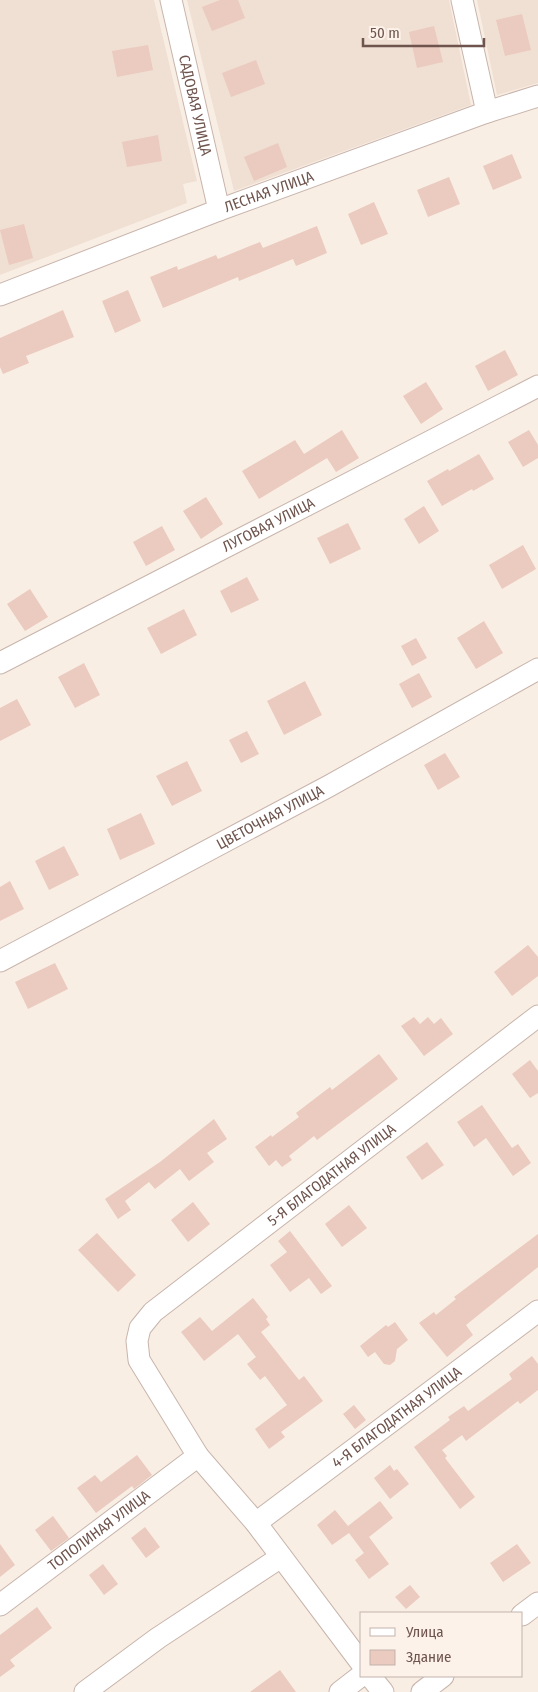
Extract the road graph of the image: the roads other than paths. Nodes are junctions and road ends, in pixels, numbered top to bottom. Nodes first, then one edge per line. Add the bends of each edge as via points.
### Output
1 (171, 0) edge
2 (462, 0) edge
3 (538, 96) edge
4 (487, 112) junction
5 (219, 210) junction
6 (0, 295) edge
7 (538, 386) edge
8 (0, 664) edge
9 (538, 669) edge
10 (0, 961) edge
11 (538, 1016) edge
12 (538, 1311) edge
13 (198, 1456) junction
14 (256, 1523) junction
15 (281, 1557) junction
16 (538, 1603) edge
17 (0, 1605) edge
18 (523, 1614) edge
19 (360, 1661) edge
20 (360, 1677) edge
21 (371, 1677) edge
22 (442, 1677) edge
23 (86, 1692) edge
24 (340, 1692) edge
25 (383, 1692) edge
26 (422, 1692) edge

1 - 5 street, САДОВАЯ УЛИЦА
2 - 4 street
3 - 4 street, ЛЕСНАЯ УЛИЦА
4 - 5 street, ЛЕСНАЯ УЛИЦА
5 - 6 street, ЛЕСНАЯ УЛИЦА
7 - 8 street, ЛУГОВАЯ УЛИЦА
9 - 10 street, ЦВЕТОЧНАЯ УЛИЦА via 329,786
11 - 13 street, 5-Я БЛАГОДАТНАЯ УЛИЦА via 153,1312 140,1328 137,1341 139,1360
12 - 14 street, 4-Я БЛАГОДАТНАЯ УЛИЦА
13 - 14 street
13 - 17 street, ТОПОЛИНАЯ УЛИЦА
14 - 15 street
15 - 19 street
15 - 23 street via 166,1633
16 - 18 street
20 - 24 street
21 - 25 street
22 - 26 street

